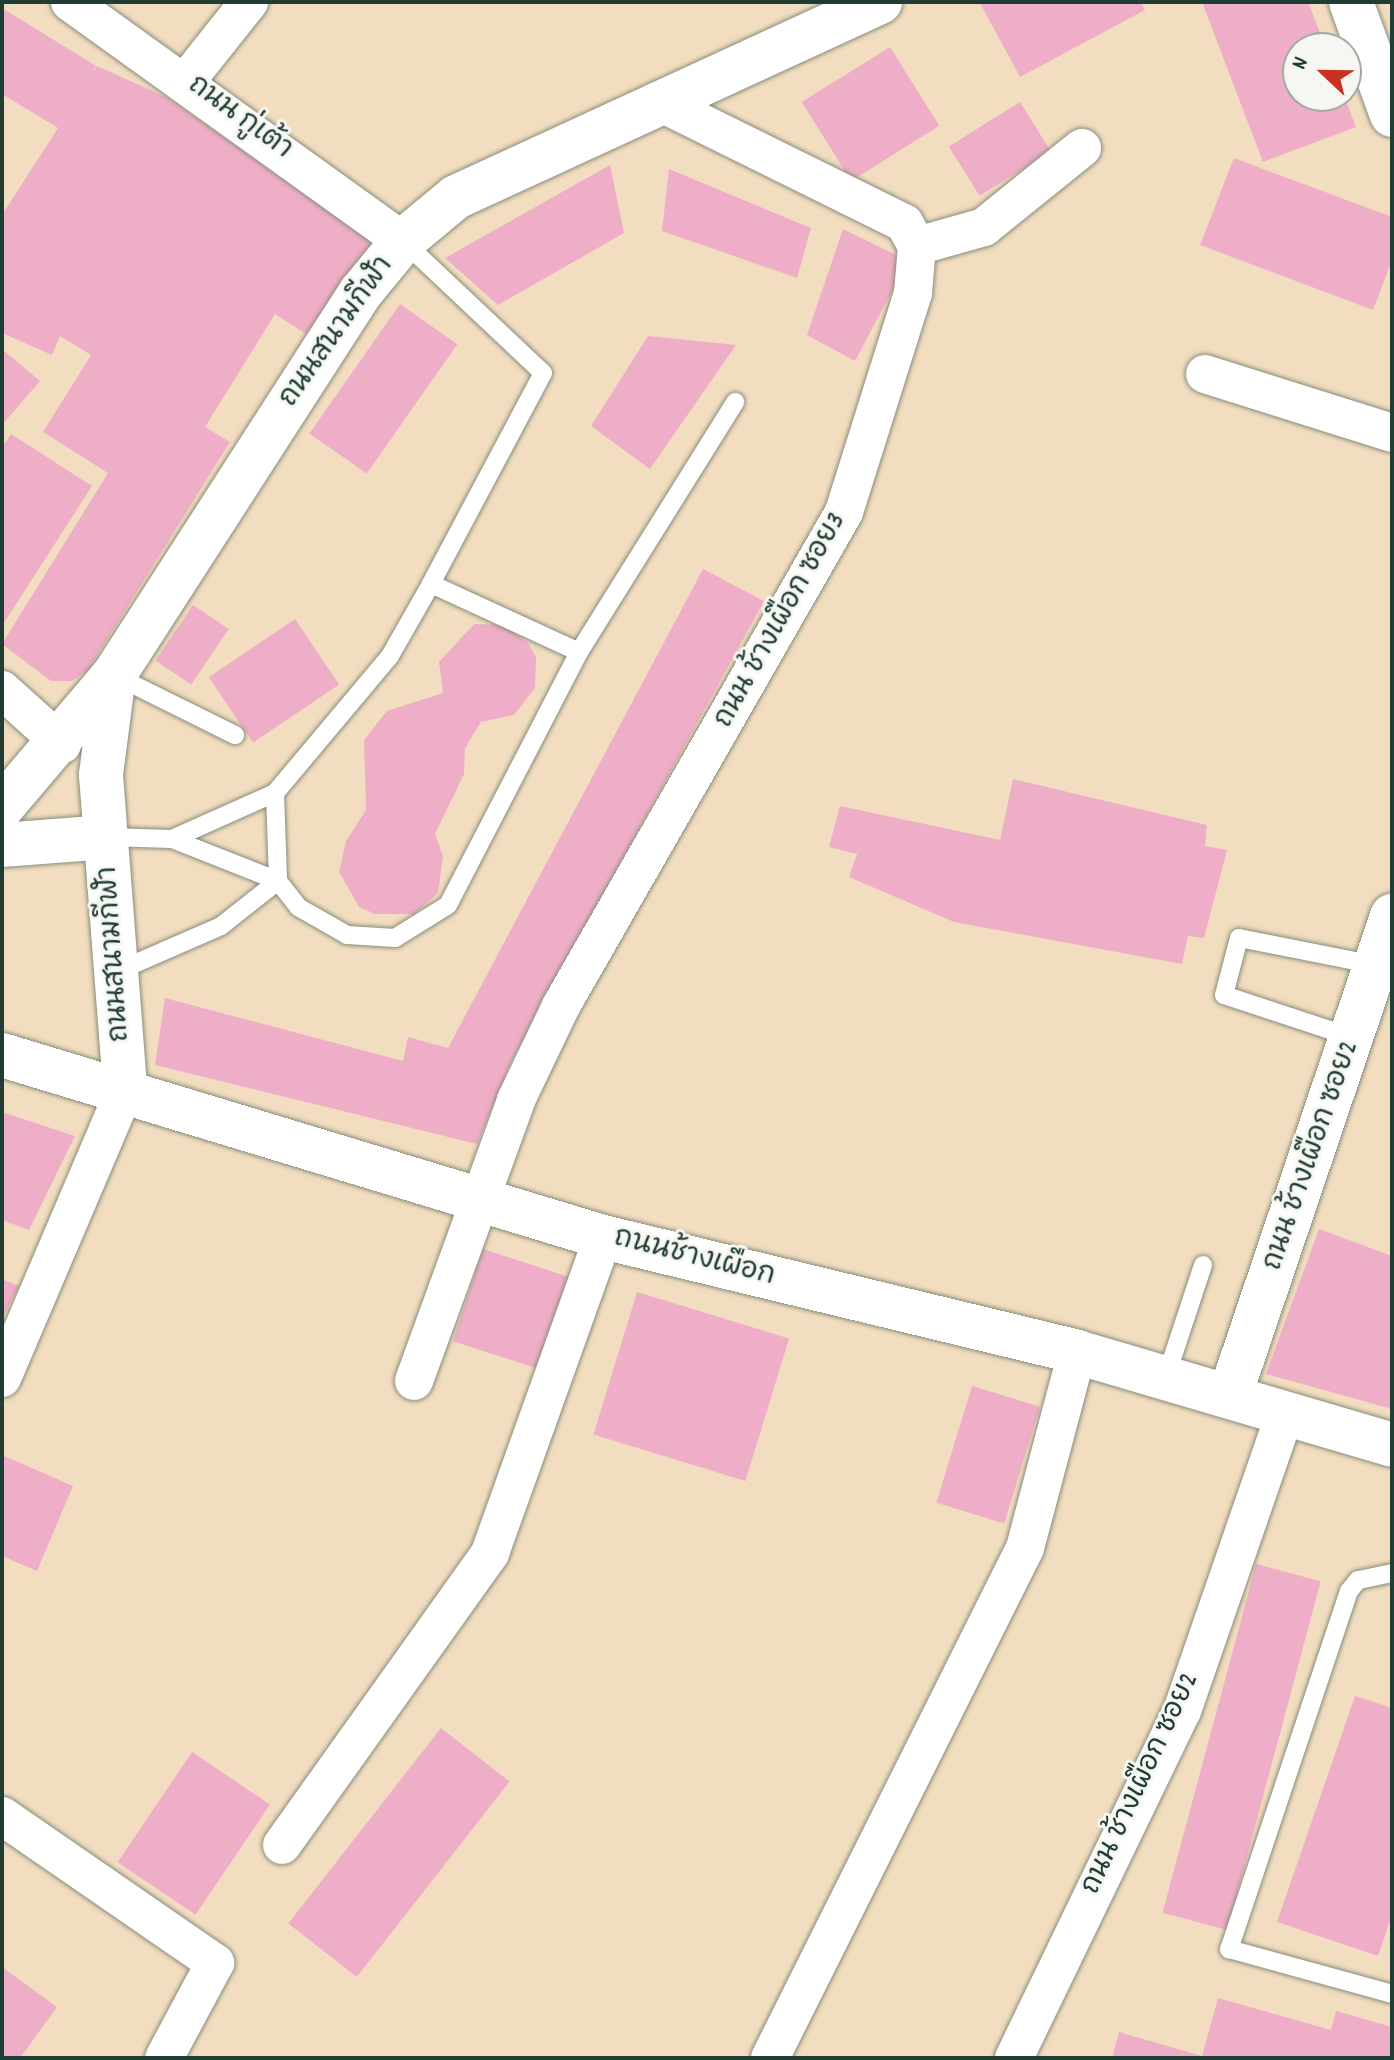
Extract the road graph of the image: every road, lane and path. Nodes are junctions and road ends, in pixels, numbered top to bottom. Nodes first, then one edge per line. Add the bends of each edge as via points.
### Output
1 (70, 2) edge
2 (249, 2) edge
3 (880, 2) edge
4 (1351, 2) edge
5 (1384, 62) edge
6 (187, 80) junction
7 (657, 101) junction
8 (1392, 115) edge
9 (1082, 148) dead end
10 (403, 241) junction
11 (917, 246) junction
12 (1205, 374) dead end
13 (735, 402) dead end
14 (1392, 433) edge
15 (431, 584) junction
16 (579, 652) junction
17 (114, 675) junction
18 (2, 690) edge
19 (235, 735) dead end
20 (62, 744) junction
21 (275, 793) junction
22 (2, 807) edge
23 (107, 837) junction
24 (172, 839) junction
25 (2, 845) edge
26 (278, 881) junction
27 (1392, 916) edge
28 (1377, 966) junction
29 (118, 971) junction
30 (1354, 1038) junction
31 (2, 1055) edge
32 (125, 1090) junction
33 (481, 1202) junction
34 (603, 1237) junction
35 (1203, 1265) dead end
36 (1077, 1352) junction
37 (1166, 1377) junction
38 (2, 1378) edge
39 (414, 1381) dead end
40 (1230, 1395) junction
41 (1285, 1413) junction
42 (1392, 1445) edge
43 (1392, 1573) edge
44 (2, 1816) edge
45 (282, 1845) dead end
46 (1392, 1994) edge
47 (164, 2058) edge
48 (770, 2058) edge
49 (1014, 2058) edge

1 - 6 street, ถนน กู่เต้า
2 - 6 street
3 - 7 street, ถนนสนามกีฬา
4 - 5 street
5 - 8 street
6 - 10 street, ถนน กู่เต้า
7 - 10 street, ถนนสนามกีฬา via 456,197
7 - 11 street via 904,223
9 - 11 street via 984,227
10 - 15 lane via 543,373
10 - 17 street, ถนนสนามกีฬา via 361,292
11 - 33 street, ถนน ช้างเผือก ซอย3 via 913,293 844,512 561,1006 516,1100
12 - 14 street
13 - 16 lane
15 - 16 lane
15 - 21 lane via 390,656
16 - 26 lane via 448,905 420,928 395,938 347,935 298,907
17 - 19 lane
17 - 20 street, ถนนสนามกีฬา
17 - 23 street, ถนนสนามกีฬา via 103,729
18 - 20 street
20 - 22 street, ถนนสนามกีฬา
21 - 24 lane
21 - 26 lane
23 - 24 lane
23 - 25 street
23 - 29 street, ถนนสนามกีฬา
24 - 26 lane
26 - 29 lane via 209,933
27 - 28 street, ถนน ช้างเผือก ซอย2
28 - 30 street, ถนน ช้างเผือก ซอย2
28 - 30 lane via 1239,938 1224,995
29 - 32 street, ถนนสนามกีฬา
30 - 40 street, ถนน ช้างเผือก ซอย2
31 - 32 street, ถนนช้างเผือก
32 - 33 street, ถนนช้างเผือก
32 - 38 street
33 - 34 street, ถนนช้างเผือก
33 - 39 street, ถนน ช้างเผือก ซอย3
34 - 36 street, ถนนช้างเผือก
34 - 45 street via 490,1553
35 - 37 lane
36 - 37 street, ถนนช้างเผือก
36 - 48 street via 1025,1548
37 - 40 street, ถนนช้างเผือก
40 - 41 street, ถนนช้างเผือก
41 - 42 street, ถนนช้างเผือก
41 - 49 street, ถนน ช้างเผือก ซอย2 via 1182,1711
43 - 46 lane via 1358,1580 1349,1591 1229,1949
44 - 47 street via 215,1963

